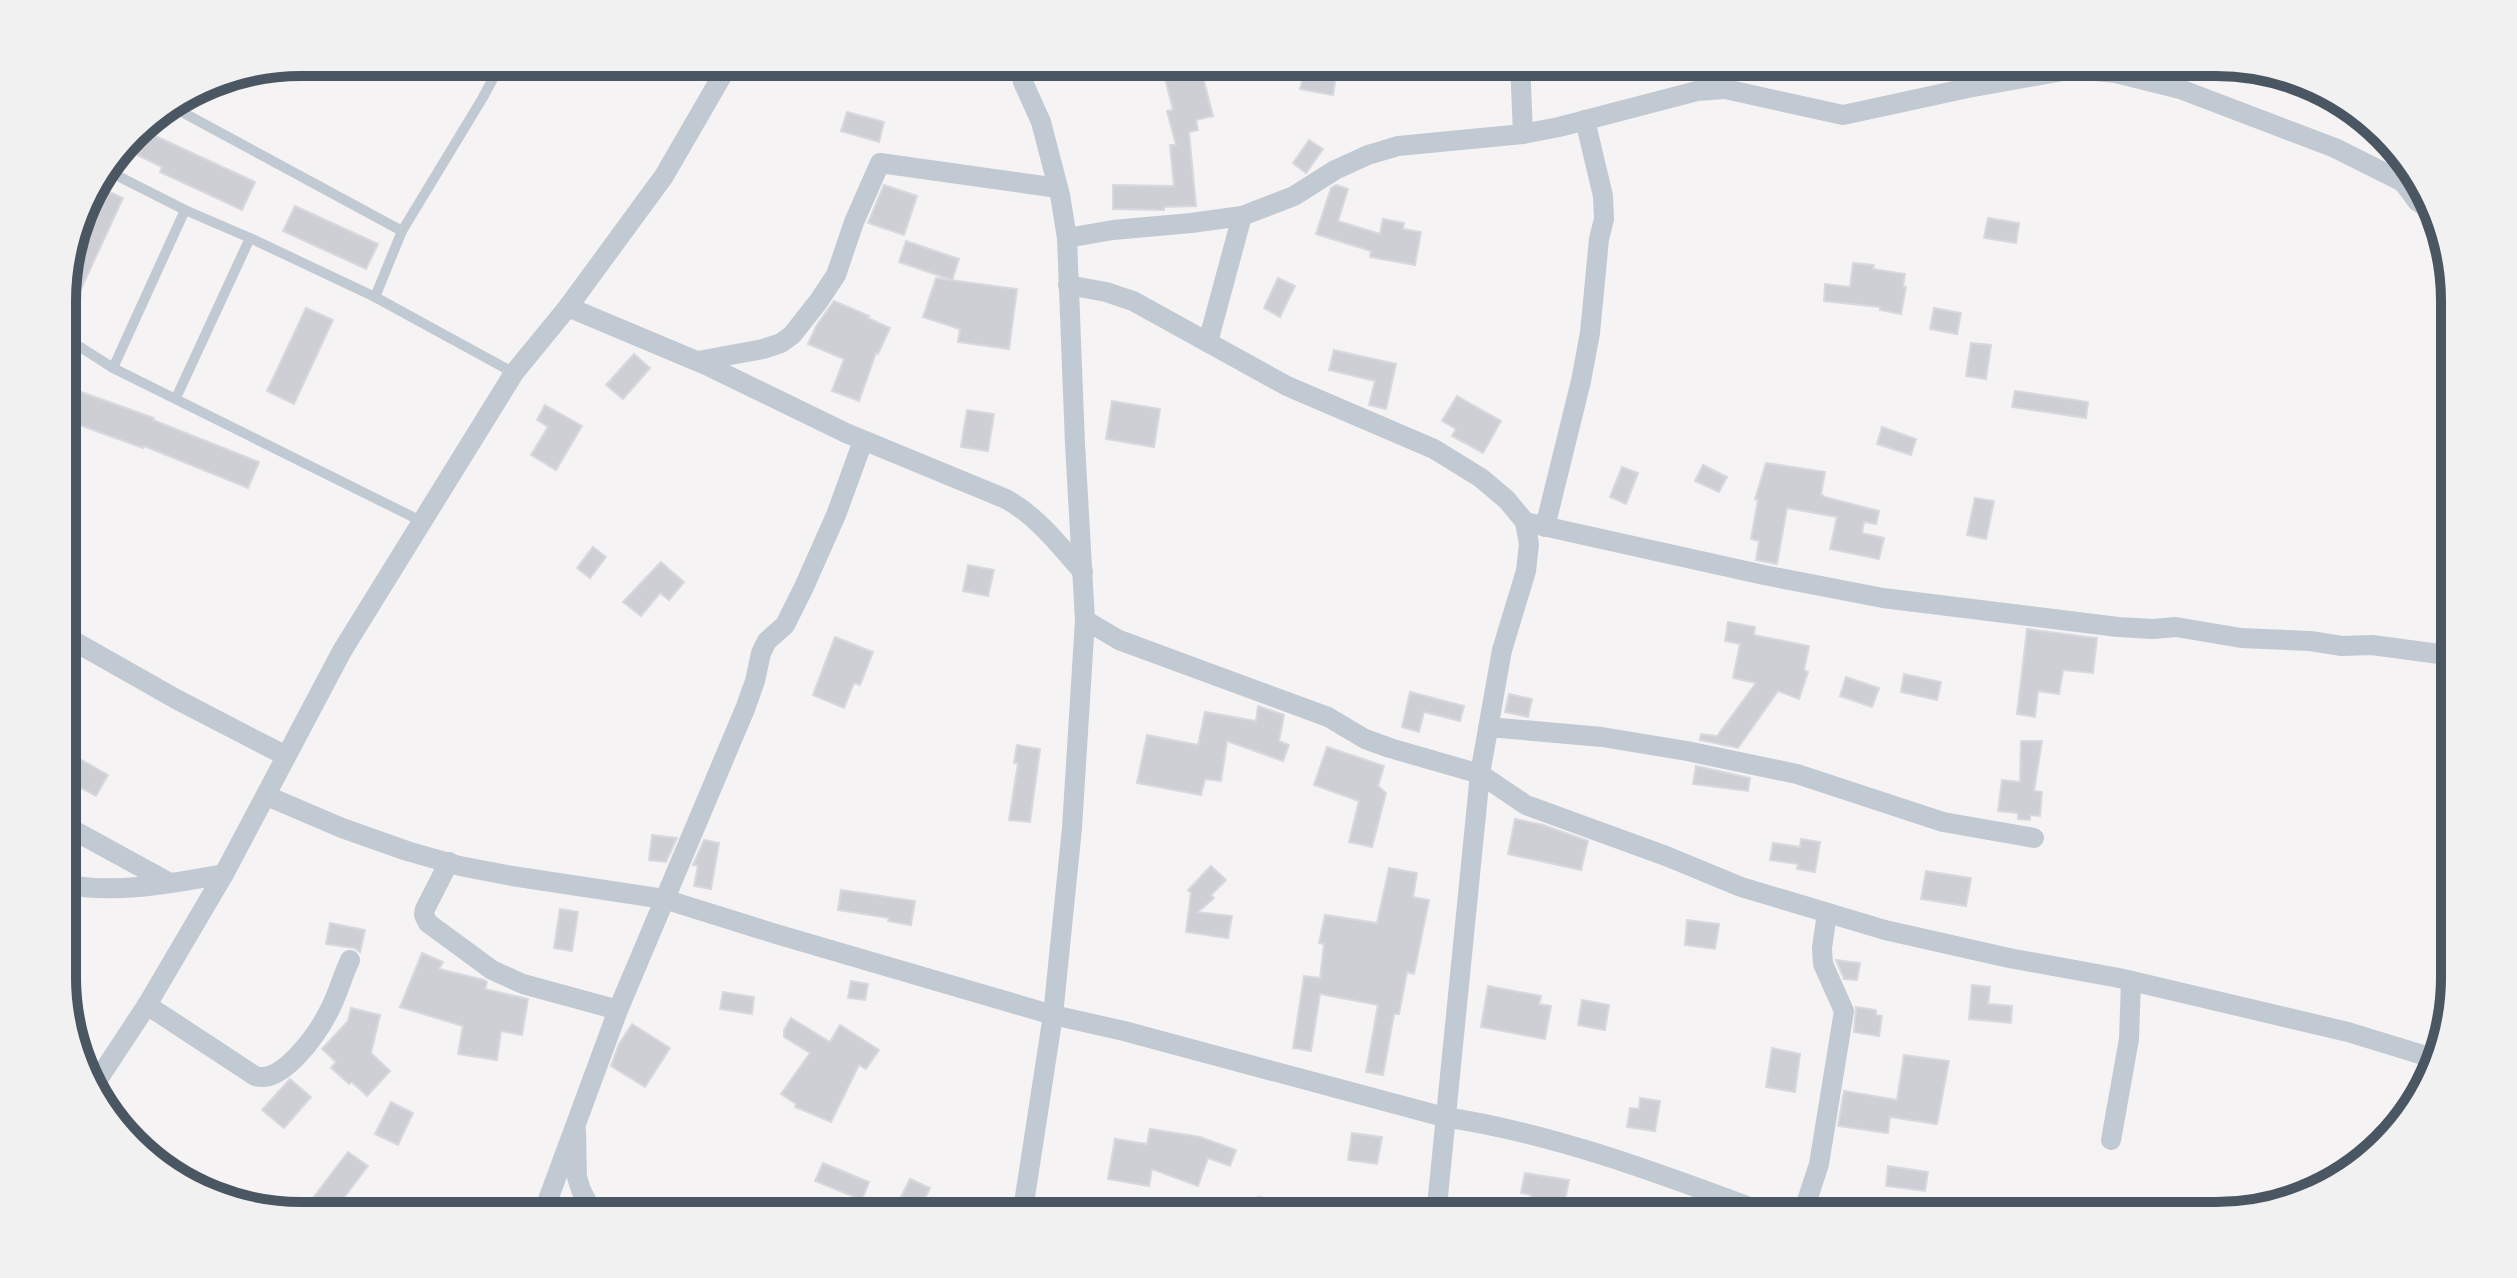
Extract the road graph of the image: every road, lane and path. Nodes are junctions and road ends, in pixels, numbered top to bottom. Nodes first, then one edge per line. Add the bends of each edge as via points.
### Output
1 (494, 76) edge
2 (722, 76) edge
3 (1022, 76) edge
4 (1521, 76) edge
5 (2026, 76) edge
6 (2128, 76) edge
7 (181, 111) edge
8 (1585, 120) junction
9 (1523, 134) junction
10 (115, 175) edge
11 (1058, 188) junction
12 (2418, 201) edge
13 (185, 210) junction
14 (1242, 216) junction
15 (402, 231) junction
16 (250, 238) junction
17 (1067, 238) junction
18 (1068, 285) junction
19 (375, 297) junction
20 (568, 307) junction
21 (1208, 342) junction
22 (76, 344) edge
23 (698, 361) junction
24 (113, 368) junction
25 (514, 373) junction
26 (176, 398) junction
27 (863, 441) junction
28 (423, 522) junction
29 (1525, 522) junction
30 (1545, 527) junction
31 (1083, 572) junction
32 (1085, 620) junction
33 (76, 642) edge
34 (2441, 654) edge
35 (1488, 727) junction
36 (286, 756) junction
37 (1480, 774) junction
38 (267, 796) junction
39 (76, 832) edge
40 (2034, 838) dead end
41 (449, 862) junction
42 (224, 874) junction
43 (170, 883) junction
44 (76, 887) edge
45 (664, 899) junction
46 (1827, 913) junction
47 (350, 960) dead end
48 (2131, 981) junction
49 (147, 1005) junction
50 (618, 1010) junction
51 (1053, 1015) junction
52 (2426, 1056) edge
53 (100, 1077) edge
54 (1444, 1117) junction
55 (576, 1123) junction
56 (2111, 1140) dead end
57 (547, 1202) edge
58 (587, 1202) edge
59 (1024, 1202) edge
60 (1437, 1202) edge
61 (1735, 1202) edge
62 (1807, 1202) edge

1 - 15 lane
2 - 20 street via 664,176
3 - 11 street
4 - 9 street
5 - 8 street via 1852,114 1717,89
6 - 12 street via 2180,89 2335,148 2403,182
7 - 15 lane
8 - 9 street
8 - 30 street via 1605,207 1590,333
9 - 14 street via 1398,146 1368,155 1294,196
10 - 13 lane
11 - 17 street
11 - 23 street via 880,163 836,275 792,335 763,349
13 - 16 lane
13 - 24 lane
14 - 17 street
14 - 21 street
15 - 19 lane
16 - 19 lane
16 - 26 lane
17 - 18 street
18 - 21 street via 1133,301
18 - 31 street
19 - 25 lane
20 - 23 street
20 - 25 street
21 - 29 street via 1287,386 1434,449 1481,478
22 - 24 lane
23 - 27 street
24 - 26 lane
25 - 28 street
26 - 28 lane
27 - 31 street via 1017,505
27 - 45 street via 804,587 785,625 761,653 745,709
28 - 36 street via 342,651
29 - 30 street
29 - 35 street via 1526,571 1502,650
30 - 34 street via 1883,598 2118,627 2176,627 2241,638
31 - 32 street
32 - 37 street via 1119,640 1328,717 1365,739
32 - 51 street via 1076,784
33 - 36 street
35 - 37 street
35 - 40 street via 1687,751 1797,774 1943,822
36 - 38 street
37 - 46 street via 1544,813 1741,887
37 - 54 street
38 - 41 street via 342,828
38 - 42 street
39 - 43 street
41 - 45 street
41 - 50 street via 425,909 428,923 492,970
42 - 43 street
42 - 49 street
43 - 44 street
45 - 50 street
45 - 51 street
46 - 48 street via 2009,958
46 - 62 street via 1823,964 1844,1011 1819,1164
47 - 49 street via 316,1031 283,1069 266,1078 255,1076
48 - 52 street via 2348,1032
48 - 56 street via 2129,1039
49 - 53 street
50 - 55 street
51 - 54 street
51 - 59 street
54 - 60 street
54 - 61 street via 1541,1135
55 - 57 street
55 - 58 street via 577,1177

